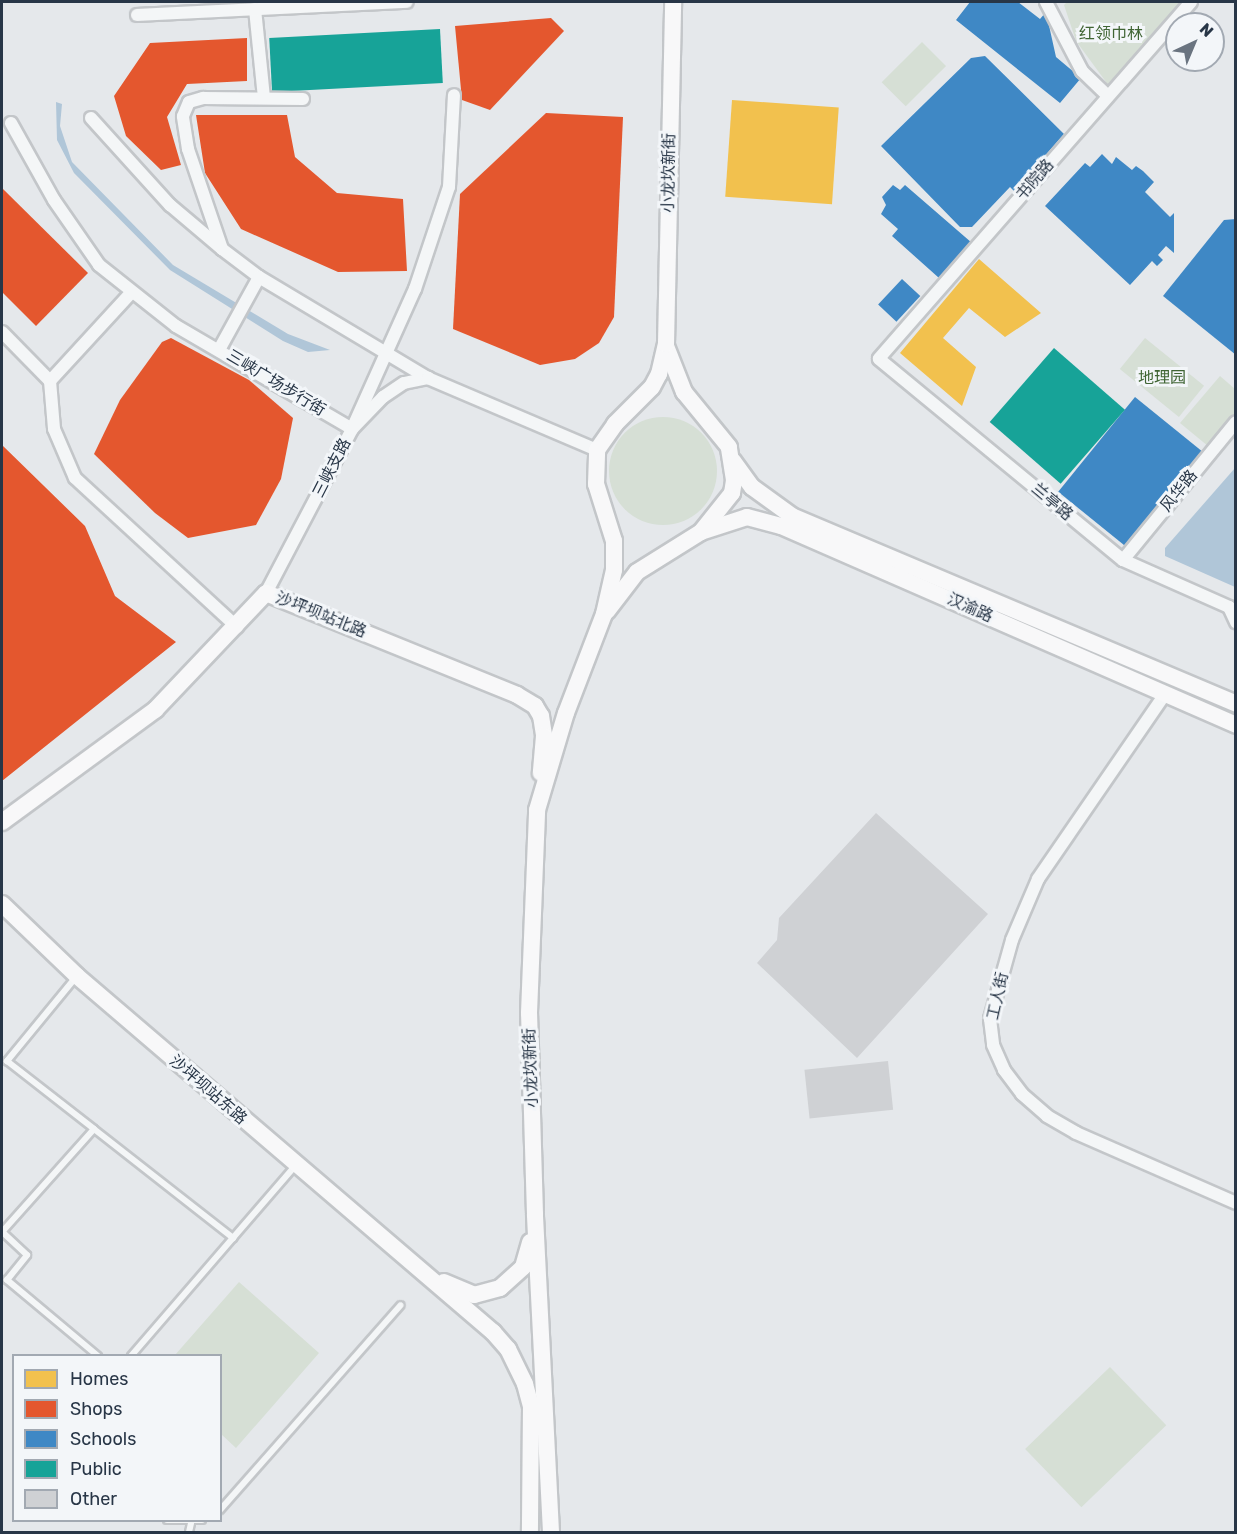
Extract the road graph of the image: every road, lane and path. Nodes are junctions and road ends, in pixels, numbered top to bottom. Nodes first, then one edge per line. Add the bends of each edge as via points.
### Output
1 (407, 2) edge
2 (673, 2) edge
3 (1046, 2) edge
4 (1191, 2) edge
5 (255, 9) junction
6 (137, 15) dead end
7 (454, 95) dead end
8 (1108, 96) junction
9 (264, 97) junction
10 (303, 99) dead end
11 (91, 117) dead end
12 (11, 123) dead end
13 (222, 249) junction
14 (259, 277) junction
15 (131, 293) junction
16 (2, 332) edge
17 (666, 344) junction
18 (220, 348) junction
19 (383, 352) junction
20 (879, 359) joint
21 (428, 378) junction
22 (51, 381) junction
23 (1236, 422) edge
24 (352, 429) junction
25 (597, 450) junction
26 (733, 461) junction
27 (701, 532) junction
28 (1123, 560) junction
29 (266, 593) junction
30 (604, 614) junction
31 (1236, 622) edge
32 (237, 627) junction
33 (1165, 694) junction
34 (1235, 702) edge
35 (1236, 724) edge
36 (537, 810) junction
37 (2, 822) edge
38 (2, 904) edge
39 (77, 976) junction
40 (4, 1058) edge
41 (94, 1129) junction
42 (295, 1166) junction
43 (1236, 1203) edge
44 (535, 1214) junction
45 (233, 1238) junction
46 (419, 1269) junction
47 (401, 1305) dead end
48 (96, 1354) edge
49 (133, 1354) edge
50 (222, 1508) edge
51 (179, 1522) edge
52 (196, 1522) edge
53 (191, 1523) junction
54 (189, 1533) edge
55 (530, 1533) edge
56 (551, 1533) edge

1 - 5 street
2 - 17 main road, 小龙坎新街
3 - 8 street via 1082,71
4 - 8 street, 书院路
5 - 6 street
5 - 9 street
7 - 19 street via 449,187 416,289
8 - 20 street, 书院路
9 - 10 street
9 - 13 street via 203,98 189,102 183,116 188,149
11 - 13 street via 170,205
12 - 15 street, 三峡广场步行街 via 54,200 99,265
13 - 14 street
14 - 18 street
14 - 19 street
15 - 18 street, 三峡广场步行街 via 176,326
15 - 22 street
16 - 22 street
17 - 25 main road, 小龙坎新街 via 652,387 615,424
17 - 26 main road, 小龙坎新街 via 684,392 721,433
18 - 24 street, 三峡广场步行街
19 - 21 street
19 - 24 street
20 - 28 street, 兰亭路
21 - 24 street, 三峡支路 via 404,383 383,397
21 - 25 street
22 - 32 street via 54,429 75,478
23 - 28 street, 风华路
24 - 29 street, 三峡支路
25 - 30 main road, 小龙坎新街 via 596,484 614,541 614,570
26 - 27 main road, 小龙坎新街 via 732,493
26 - 34 main road, 汉渝路 via 752,487 792,516
27 - 30 main road, 小龙坎新街 via 643,566
27 - 33 main road, 汉渝路 via 747,517 781,526
28 - 31 street, 兰亭路 via 1229,608
29 - 32 main road, 沙坪坝站北路
29 - 36 main road, 沙坪坝站北路 via 517,695 535,706 544,736
30 - 36 main road, 小龙坎新街 via 566,713
32 - 37 main road, 沙坪坝站北路 via 134,728
33 - 35 main road, 汉渝路
33 - 43 street, 工人街 via 1038,879 1012,940 990,1019 992,1036 1004,1070 1022,1094 1047,1116 1076,1133
36 - 44 main road, 小龙坎新街 via 529,1013
38 - 39 main road, 沙坪坝站东路
39 - 40 lane
39 - 42 main road, 沙坪坝站东路
40 - 41 lane
41 - 45 lane
41 - 48 lane via 2,1232 27,1255 7,1280
42 - 45 lane
42 - 46 main road, 沙坪坝站东路
44 - 46 main road via 523,1267 500,1288 474,1295
44 - 56 main road, 小龙坎新街
45 - 49 lane
46 - 55 main road via 493,1332 522,1375 531,1407
47 - 50 lane
51 - 53 lane
52 - 53 lane
53 - 54 lane

